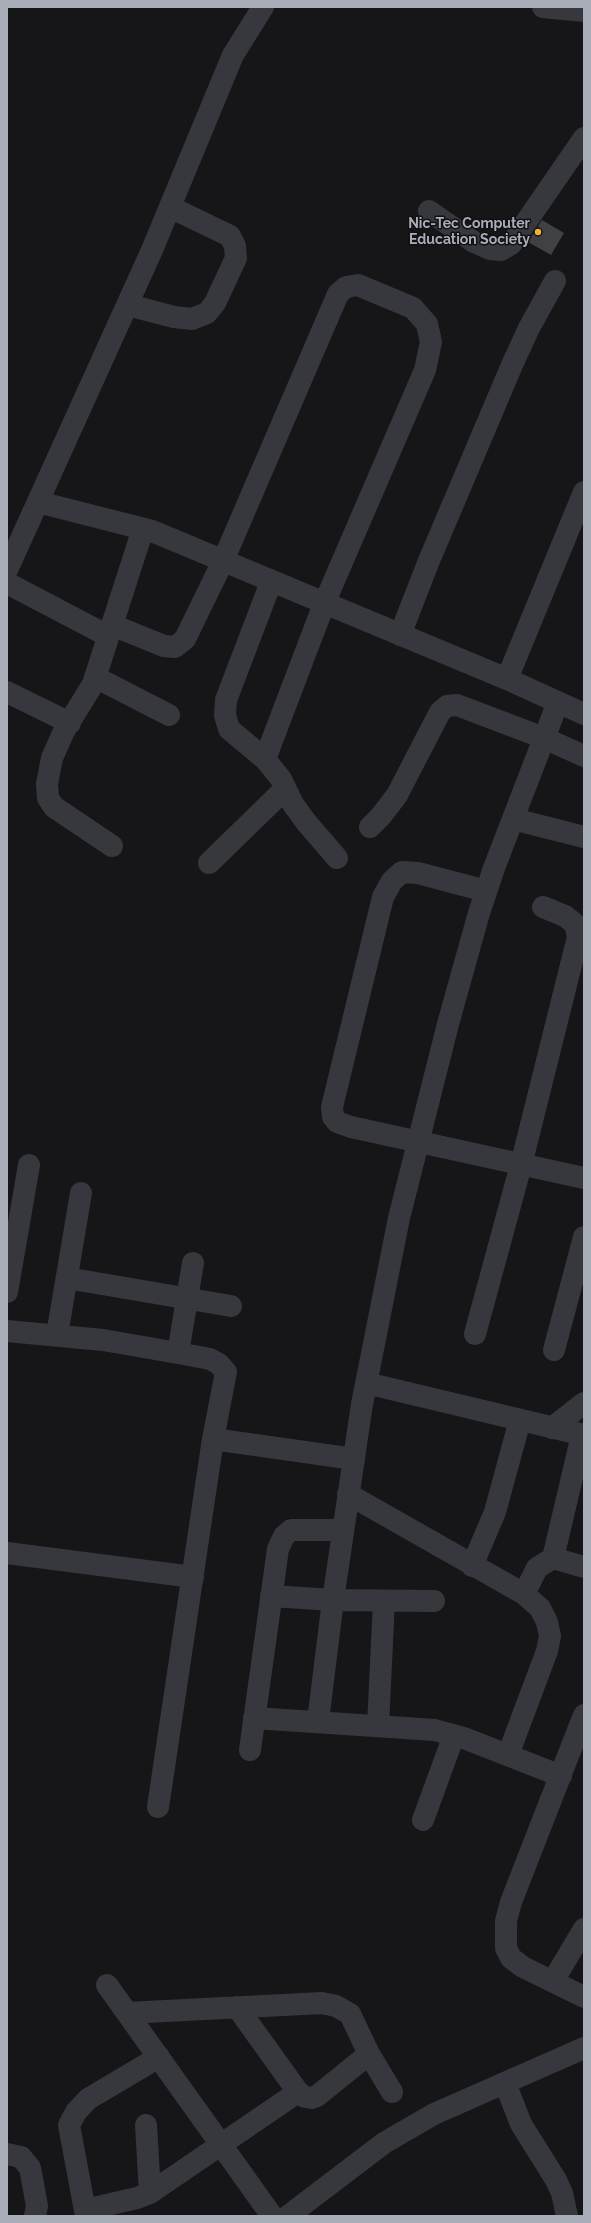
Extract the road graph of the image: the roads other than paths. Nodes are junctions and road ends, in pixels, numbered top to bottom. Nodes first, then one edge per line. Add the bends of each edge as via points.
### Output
1 (264, 7) edge
2 (543, 7) edge
3 (584, 11) edge
4 (584, 138) edge
5 (170, 207) junction
6 (429, 211) dead end
7 (555, 281) dead end
8 (128, 305) junction
9 (38, 502) junction
10 (582, 502) edge
11 (143, 529) junction
12 (223, 561) junction
13 (7, 570) edge
14 (271, 582) junction
15 (7, 583) edge
16 (324, 604) junction
17 (110, 631) junction
18 (400, 635) junction
19 (95, 677) junction
20 (507, 679) junction
21 (7, 692) edge
22 (558, 702) junction
23 (584, 714) edge
24 (169, 715) dead end
25 (70, 723) junction
26 (544, 738) junction
27 (584, 756) edge
28 (265, 759) junction
29 (285, 789) junction
30 (513, 819) junction
31 (370, 828) dead end
32 (584, 837) edge
33 (112, 846) dead end
34 (337, 858) dead end
35 (209, 863) dead end
36 (486, 891) junction
37 (543, 907) dead end
38 (419, 1142) junction
39 (29, 1165) dead end
40 (521, 1165) junction
41 (584, 1178) edge
42 (81, 1193) dead end
43 (584, 1237) edge
44 (193, 1263) dead end
45 (67, 1278) junction
46 (7, 1292) edge
47 (188, 1297) junction
48 (231, 1306) dead end
49 (7, 1331) edge
50 (475, 1334) dead end
51 (57, 1335) junction
52 (554, 1350) dead end
53 (178, 1353) junction
54 (366, 1383) junction
55 (584, 1403) edge
56 (520, 1420) junction
57 (552, 1428) junction
58 (583, 1435) edge
59 (213, 1439) junction
60 (354, 1459) junction
61 (348, 1494) junction
62 (343, 1530) junction
63 (7, 1553) edge
64 (553, 1558) junction
65 (472, 1566) junction
66 (584, 1567) edge
67 (194, 1577) junction
68 (524, 1594) junction
69 (271, 1596) junction
70 (333, 1600) junction
71 (384, 1600) junction
72 (434, 1601) dead end
73 (584, 1715) edge
74 (254, 1718) junction
75 (318, 1721) junction
76 (378, 1726) junction
77 (454, 1735) junction
78 (250, 1750) dead end
79 (508, 1755) junction
80 (561, 1776) junction
81 (158, 1807) dead end
82 (423, 1820) dead end
83 (584, 1928) edge
84 (553, 1981) junction
85 (107, 1985) dead end
86 (584, 1997) edge
87 (237, 2007) junction
88 (128, 2013) junction
89 (584, 2048) edge
90 (369, 2054) junction
91 (159, 2057) junction
92 (505, 2083) junction
93 (298, 2092) junction
94 (392, 2092) dead end
95 (146, 2125) dead end
96 (222, 2145) junction
97 (7, 2154) edge
98 (150, 2193) junction
99 (86, 2213) edge
100 (35, 2216) edge
101 (272, 2216) edge
102 (288, 2216) edge
103 (567, 2216) edge

1 - 5 street via 233,55
2 - 3 street
4 - 6 street via 511,244 501,250 490,249 474,242
5 - 8 street
5 - 8 street via 230,236 235,246 236,258 215,303 207,313 192,319
7 - 18 street via 512,365
8 - 9 street
9 - 11 street
9 - 13 street
10 - 20 street
11 - 12 street
11 - 17 street
12 - 14 street
12 - 16 street via 338,294 346,287 358,285 413,308 427,324 431,342 425,370
12 - 17 street via 185,639 175,647
14 - 16 street
14 - 28 street via 226,700 225,715 229,729
15 - 17 street
16 - 18 street
16 - 28 street
17 - 19 street
18 - 20 street
19 - 24 street
19 - 25 street
20 - 22 street
21 - 25 street
22 - 23 street
22 - 26 street
25 - 33 street via 52,758 47,784 48,798 54,807
26 - 27 street
26 - 30 street
26 - 31 street via 457,706 447,706 440,712 397,795
28 - 29 street
29 - 34 street via 306,822
29 - 35 street
30 - 32 street
30 - 36 street
36 - 38 street via 448,1024
36 - 38 street via 418,873 402,872 392,881 383,897 332,1106 333,1117 337,1122 351,1127
37 - 40 street via 565,916 575,924 578,937
38 - 40 street
38 - 54 street via 399,1218
39 - 46 street
40 - 41 street
40 - 50 street
42 - 45 street
43 - 52 street
44 - 47 street
45 - 47 street
45 - 51 street
47 - 48 street
47 - 53 street
49 - 51 street
51 - 53 street
53 - 59 street via 210,1359 226,1372
54 - 56 street
54 - 60 street
55 - 57 street
56 - 57 street
56 - 65 street via 495,1512
57 - 58 street
58 - 64 street
59 - 60 street
59 - 67 street
60 - 61 street
61 - 62 street
61 - 65 street
62 - 69 street via 291,1530 284,1536 278,1549
62 - 70 street
63 - 67 street
64 - 66 street
64 - 68 street via 537,1568
65 - 68 street
67 - 81 street
68 - 79 street via 540,1608 550,1636 547,1651
69 - 70 street
69 - 74 street
70 - 71 street
70 - 75 street
71 - 72 street
71 - 76 street
73 - 80 street
74 - 75 street
74 - 78 street
75 - 76 street
76 - 77 street via 435,1730
77 - 79 street
77 - 82 street
79 - 80 street
80 - 84 street via 519,1879 506,1921 506,1948 511,1958 523,1967
83 - 84 street
84 - 86 street
85 - 88 street
87 - 88 street
87 - 90 street via 322,2003 336,2006 350,2014
87 - 93 street
88 - 91 street
89 - 92 street
90 - 93 street via 317,2096 305,2097
90 - 94 street
91 - 96 street
91 - 99 street via 88,2100 76,2112 69,2125
92 - 102 street via 434,2114 384,2143
92 - 103 street via 526,2134 556,2180
93 - 96 street
95 - 98 street
96 - 98 street
96 - 101 street
97 - 100 street via 21,2157 30,2168 37,2206
98 - 99 street

